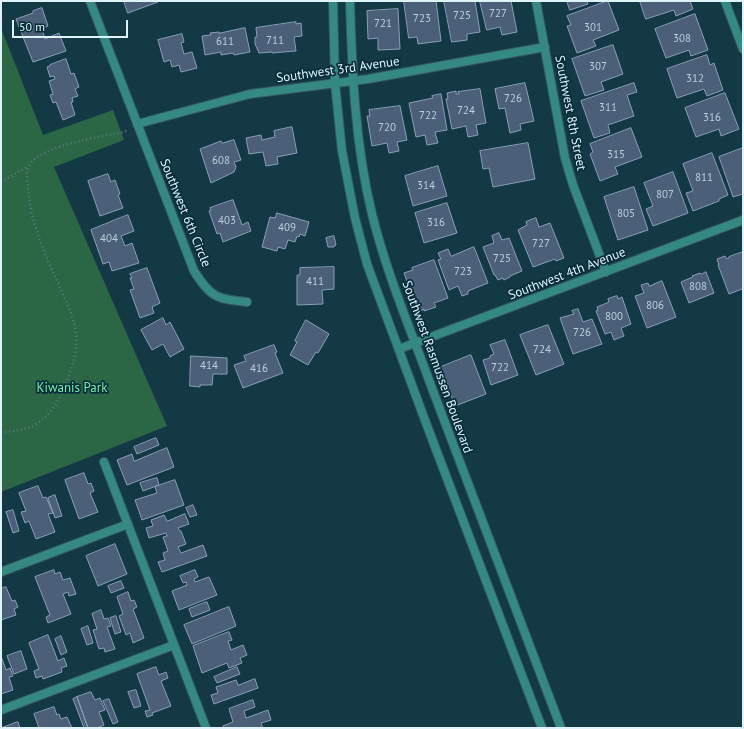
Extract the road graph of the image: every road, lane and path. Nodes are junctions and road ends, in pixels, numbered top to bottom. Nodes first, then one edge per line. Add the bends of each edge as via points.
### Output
1 (90, 1) edge
2 (333, 1) edge
3 (350, 1) edge
4 (536, 1) edge
5 (725, 1) edge
6 (545, 47) junction
7 (743, 49) edge
8 (353, 81) junction
9 (335, 83) junction
10 (137, 124) junction
11 (29, 165) junction
12 (1, 182) edge
13 (743, 220) edge
14 (606, 272) junction
15 (247, 302) dead end
16 (416, 343) junction
17 (399, 349) junction
18 (1, 433) edge
19 (104, 462) dead end
20 (128, 524) junction
21 (1, 572) edge
22 (174, 645) junction
23 (1, 710) edge
24 (206, 728) edge
25 (542, 728) edge
26 (561, 728) edge

1 - 10 street, Southwest 6th Circle
2 - 9 street
3 - 8 street, Southwest Rasmussen Boulevard
4 - 6 street, Southwest 8th Street
5 - 7 street
6 - 8 street, Southwest 3rd Avenue
6 - 14 street, Southwest 8th Street via 565,158
8 - 9 street, Southwest 3rd Avenue
8 - 16 street, Southwest Rasmussen Boulevard via 360,151 372,214
9 - 10 street, Southwest 3rd Avenue via 250,94
9 - 17 street via 342,151 355,218 368,264
10 - 11 path via 124,132 50,149
10 - 15 street, Southwest 6th Circle via 194,271 209,292 224,300
11 - 12 path
11 - 18 path via 28,199 33,220 72,318 76,334 76,351 64,389 50,412 30,427
13 - 14 street, Southwest 4th Avenue
14 - 16 street, Southwest 4th Avenue
16 - 17 street, Southwest 4th Avenue
16 - 26 street, Southwest Rasmussen Boulevard
17 - 25 street
19 - 20 street
20 - 21 street
20 - 22 street
22 - 23 street
22 - 24 street

